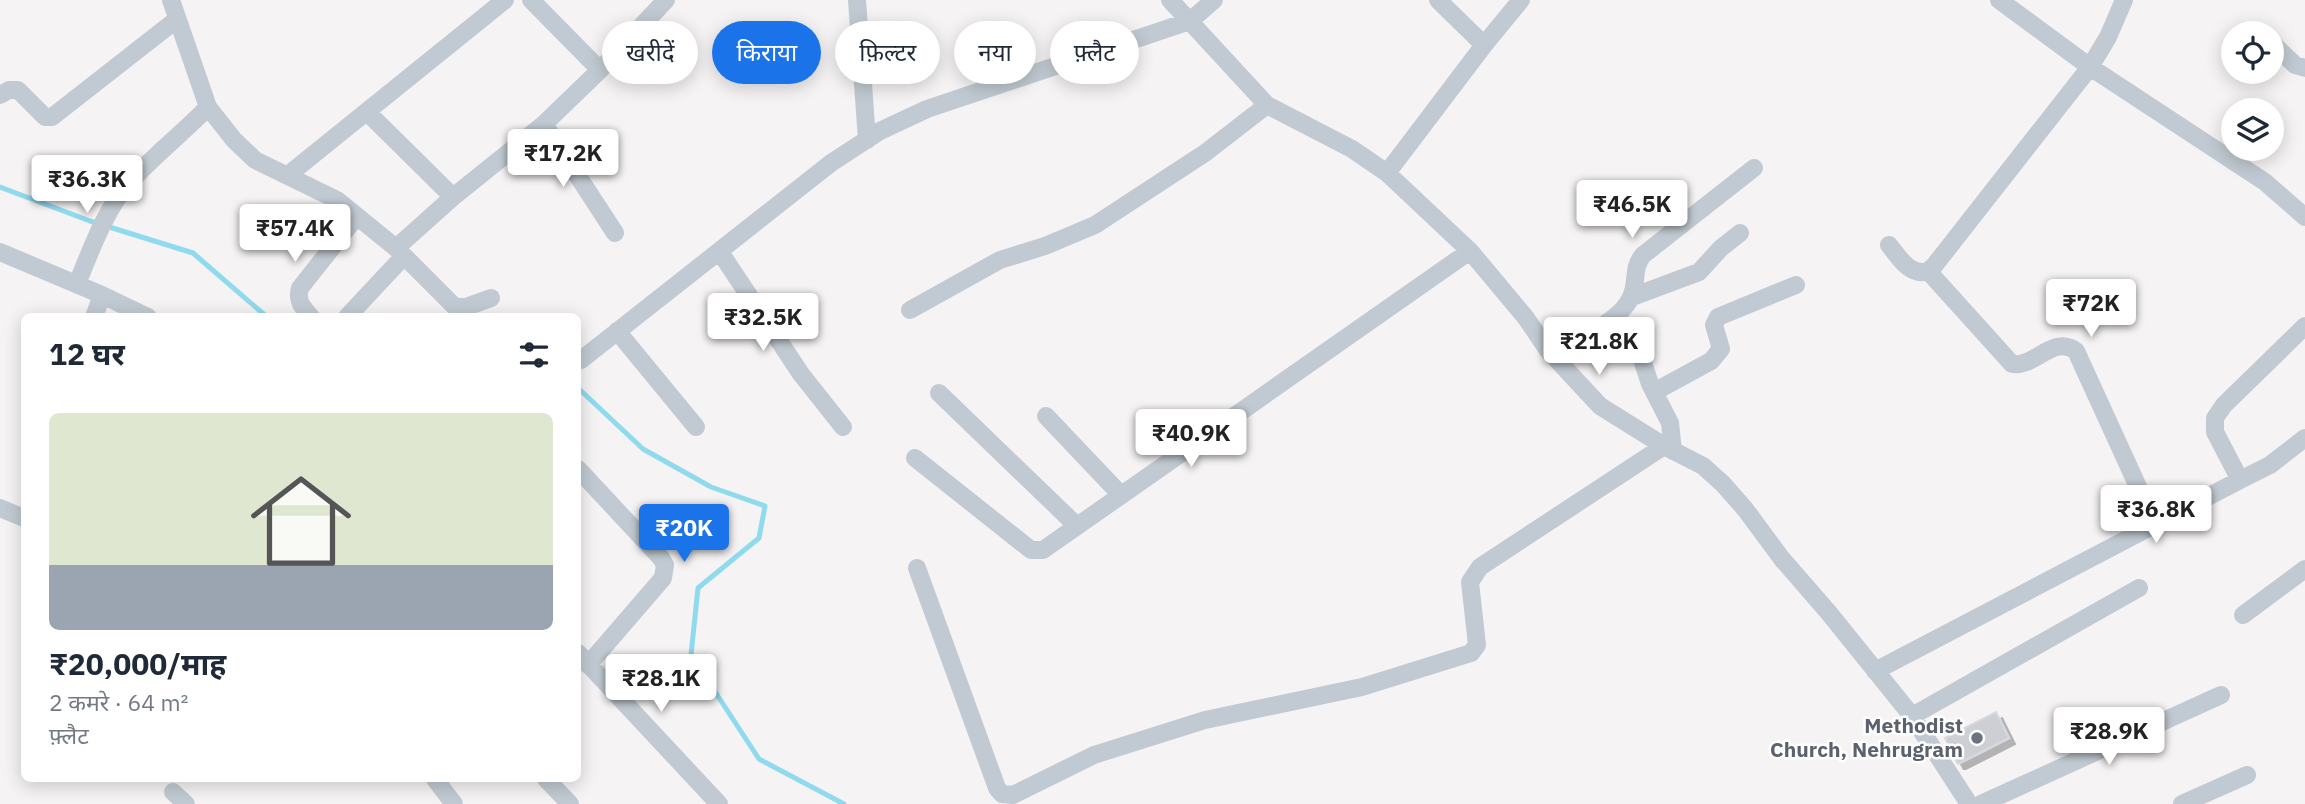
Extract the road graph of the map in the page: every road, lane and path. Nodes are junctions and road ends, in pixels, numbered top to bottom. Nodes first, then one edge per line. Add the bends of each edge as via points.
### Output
1 (171, 0) edge
2 (505, 0) edge
3 (531, 0) edge
4 (666, 0) edge
5 (857, 0) edge
6 (1170, 0) edge
7 (1214, 0) edge
8 (1438, 0) edge
9 (1521, 0) edge
10 (1999, 0) edge
11 (2124, 0) edge
12 (176, 20) junction
13 (1190, 21) junction
14 (1484, 45) junction
15 (2284, 54) edge
16 (2090, 66) junction
17 (2305, 68) edge
18 (600, 70) junction
19 (0, 95) edge
20 (1267, 106) junction
21 (208, 107) junction
22 (367, 112) junction
23 (544, 124) junction
24 (867, 140) junction
25 (1754, 168) dead end
26 (1387, 173) junction
27 (288, 175) junction
28 (453, 197) junction
29 (357, 216) junction
30 (2305, 217) edge
31 (615, 233) dead end
32 (1740, 233) dead end
33 (1889, 245) dead end
34 (1470, 251) junction
35 (400, 252) junction
36 (720, 252) junction
37 (1, 256) edge
38 (1928, 271) junction
39 (78, 284) junction
40 (1796, 285) dead end
41 (102, 295) junction
42 (1632, 296) junction
43 (491, 298) dead end
44 (910, 310) dead end
45 (95, 313) edge
46 (140, 313) edge
47 (308, 313) edge
48 (350, 313) edge
49 (2305, 326) edge
50 (617, 331) junction
51 (1637, 344) dead end
52 (1551, 353) junction
53 (581, 360) dead end
54 (1654, 391) junction
55 (939, 393) dead end
56 (1046, 416) dead end
57 (696, 427) dead end
58 (843, 427) dead end
59 (2305, 439) edge
60 (1669, 448) junction
61 (915, 458) dead end
62 (581, 472) edge
63 (2239, 480) junction
64 (1121, 495) junction
65 (0, 508) edge
66 (21, 513) edge
67 (2155, 524) junction
68 (1077, 526) junction
69 (917, 569) dead end
70 (2305, 569) edge
71 (2139, 588) dead end
72 (2243, 615) dead end
73 (583, 659) edge
74 (1875, 671) junction
75 (2221, 695) dead end
76 (1912, 716) junction
77 (2247, 775) dead end
78 (437, 782) edge
79 (549, 782) edge
80 (454, 804) edge
81 (570, 804) edge
82 (719, 804) edge
83 (1969, 804) edge
84 (1981, 804) edge
85 (2182, 804) edge

1 - 12 street
2 - 22 street
3 - 18 street
4 - 18 street
5 - 24 street
6 - 13 street
7 - 13 street
8 - 14 street
9 - 14 street
10 - 16 street
11 - 16 street
12 - 19 street via 52,117 45,117 18,90
12 - 21 street
13 - 20 street
13 - 24 street via 927,109
14 - 26 street
15 - 17 street
16 - 30 street via 2265,182
16 - 38 street
18 - 23 street
20 - 26 street via 1352,149
20 - 44 street via 1095,225 1000,260
21 - 27 street via 255,160
21 - 39 street via 129,183 92,247
22 - 27 street
22 - 28 street
23 - 28 street
23 - 31 street
24 - 36 street via 831,163
25 - 42 street via 1643,255 1635,267
26 - 34 street
27 - 29 street via 337,200
28 - 35 street
29 - 35 street
29 - 47 street via 300,288 299,302
32 - 42 street via 1699,272
33 - 38 street via 1909,268
34 - 52 street
34 - 64 street
35 - 43 street via 455,307
35 - 48 street
36 - 50 street
36 - 58 street via 795,365
37 - 39 street
38 - 67 street via 2012,364 2022,364 2057,346 2076,351
39 - 41 street
40 - 54 street via 1718,317 1714,325 1721,349 1718,354
41 - 45 street
41 - 46 street
42 - 52 street via 1602,327
49 - 63 street via 2215,418 2215,432
50 - 53 street
50 - 57 street
51 - 54 street
52 - 60 street via 1600,406
54 - 60 street via 1670,423
55 - 68 street
56 - 64 street
59 - 63 street via 2270,465
60 - 69 street via 1480,567 1470,582 1477,645 1471,653 1362,687 1205,720 1094,755 1013,795 997,788
60 - 74 street via 1703,466 1723,484
61 - 68 street via 1031,550 1048,548
62 - 73 street via 665,565 663,579
63 - 67 street
64 - 68 street
65 - 66 street
67 - 74 street
70 - 72 street
71 - 76 street
73 - 82 street
74 - 76 street
75 - 84 street
76 - 83 street
77 - 85 street
78 - 80 street
79 - 81 street

